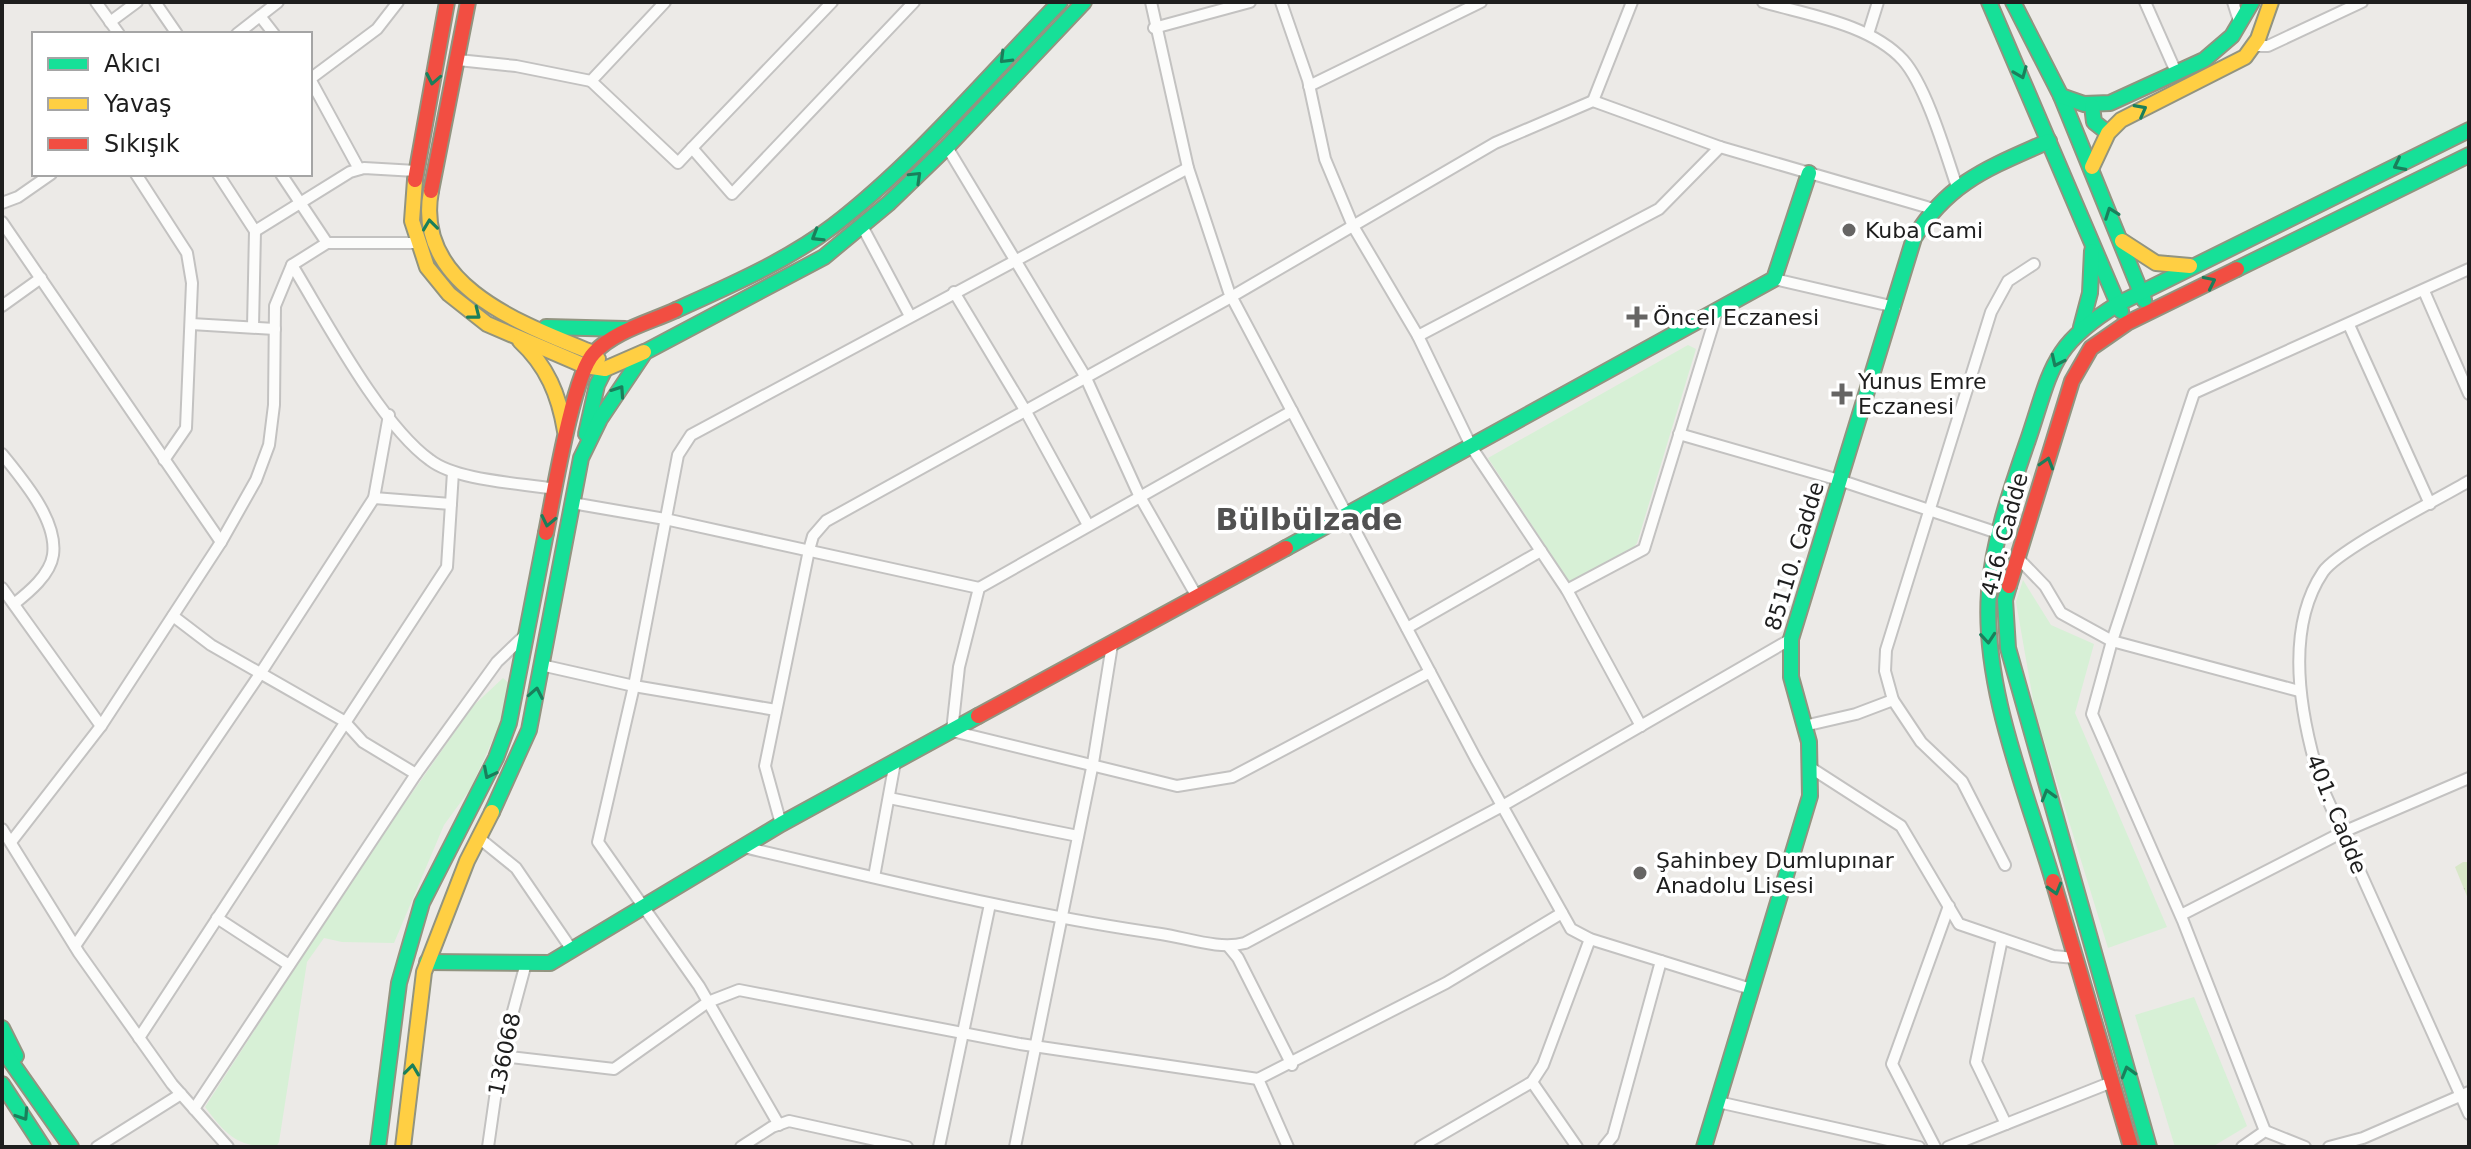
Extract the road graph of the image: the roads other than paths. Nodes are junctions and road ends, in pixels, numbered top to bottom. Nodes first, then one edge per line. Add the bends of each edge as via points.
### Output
1 (96, 2) edge
2 (137, 2) edge
3 (155, 2) edge
4 (278, 2) edge
5 (398, 2) edge
6 (447, 2) edge
7 (468, 2) edge
8 (665, 2) edge
9 (914, 2) edge
10 (1060, 2) edge
11 (1084, 2) edge
12 (1151, 2) edge
13 (1250, 2) edge
14 (1281, 2) edge
15 (1481, 2) edge
16 (1632, 2) edge
17 (1763, 2) edge
18 (1878, 2) edge
19 (1989, 2) edge
20 (2013, 2) edge
21 (2145, 2) edge
22 (2233, 2) edge
23 (2252, 2) edge
24 (2271, 2) edge
25 (2362, 2) edge
26 (828, 3) edge
27 (260, 16) junction
28 (110, 22) junction
29 (2240, 24) junction
30 (1154, 28) junction
31 (118, 32) edge
32 (176, 32) edge
33 (240, 32) edge
34 (272, 32) edge
35 (1868, 34) junction
36 (2253, 46) junction
37 (458, 60) junction
38 (2176, 72) junction
39 (312, 78) edge
40 (591, 81) junction
41 (312, 83) edge
42 (1309, 86) junction
43 (2061, 96) junction
44 (1593, 101) junction
45 (2092, 106) junction
46 (2469, 130) edge
47 (2108, 133) junction
48 (2049, 141) junction
49 (947, 147) junction
50 (1720, 147) junction
51 (692, 148) junction
52 (2469, 155) edge
53 (2092, 167) junction
54 (1188, 168) junction
55 (359, 169) junction
56 (416, 171) junction
57 (1809, 173) junction
58 (48, 176) edge
59 (137, 176) edge
60 (219, 176) edge
61 (282, 176) edge
62 (1956, 184) junction
63 (2, 203) edge
64 (300, 203) junction
65 (1930, 208) junction
66 (2, 222) edge
67 (862, 226) junction
68 (1353, 226) junction
69 (255, 231) junction
70 (2121, 239) junction
71 (327, 243) junction
72 (418, 243) junction
73 (2092, 246) junction
74 (1013, 261) junction
75 (2202, 263) junction
76 (2034, 264) dead end
77 (292, 265) junction
78 (2469, 269) edge
79 (41, 278) junction
80 (1774, 279) junction
81 (2424, 291) junction
82 (954, 292) junction
83 (2141, 293) junction
84 (1231, 297) junction
85 (2118, 304) junction
86 (2, 306) edge
87 (1895, 307) junction
88 (2150, 311) junction
89 (1717, 312) junction
90 (910, 316) junction
91 (2127, 323) junction
92 (191, 324) junction
93 (528, 324) junction
94 (2349, 325) junction
95 (253, 327) junction
96 (2081, 327) junction
97 (641, 328) junction
98 (275, 329) junction
99 (510, 333) junction
100 (1418, 336) junction
101 (645, 352) junction
102 (593, 353) junction
103 (585, 366) junction
104 (605, 369) junction
105 (1085, 376) junction
106 (2469, 394) edge
107 (1025, 410) junction
108 (1292, 411) junction
109 (389, 415) junction
110 (1679, 434) junction
111 (565, 438) junction
112 (1472, 448) junction
113 (2, 454) edge
114 (581, 458) junction
115 (164, 460) junction
116 (453, 472) junction
117 (1839, 480) junction
118 (2469, 481) edge
119 (555, 489) junction
120 (1139, 495) junction
121 (374, 498) junction
122 (572, 503) junction
123 (451, 504) junction
124 (2430, 504) junction
125 (1930, 511) junction
126 (1348, 515) junction
127 (665, 519) junction
128 (1088, 525) junction
129 (1998, 533) junction
130 (221, 542) junction
131 (809, 550) junction
132 (1541, 551) junction
133 (2017, 557) junction
134 (2, 588) edge
135 (979, 588) junction
136 (1567, 590) junction
137 (1196, 595) junction
138 (14, 604) junction
139 (173, 616) junction
140 (1407, 628) junction
141 (524, 636) junction
142 (1791, 639) junction
143 (2112, 641) junction
144 (1112, 645) junction
145 (541, 665) junction
146 (1430, 672) junction
147 (260, 674) junction
148 (634, 686) junction
149 (2299, 691) junction
150 (1893, 700) junction
151 (776, 710) junction
152 (344, 721) junction
153 (101, 726) junction
154 (1641, 726) junction
155 (1804, 726) junction
156 (952, 731) junction
157 (895, 762) junction
158 (1093, 763) junction
159 (1811, 768) junction
160 (416, 774) junction
161 (2469, 778) edge
162 (889, 798) junction
163 (1504, 805) junction
164 (781, 824) junction
165 (2, 829) edge
166 (2343, 832) junction
167 (1078, 836) junction
168 (479, 838) junction
169 (11, 842) junction
170 (743, 847) junction
171 (2005, 865) dead end
172 (874, 877) junction
173 (990, 904) junction
174 (1949, 906) junction
175 (641, 908) junction
176 (1562, 913) junction
177 (2181, 915) junction
178 (217, 918) junction
179 (1062, 920) junction
180 (1590, 939) junction
181 (2002, 939) junction
182 (75, 946) junction
183 (1229, 947) junction
184 (572, 950) junction
185 (2075, 958) junction
186 (1661, 961) junction
187 (427, 962) junction
188 (526, 963) junction
189 (289, 965) junction
190 (1751, 989) junction
191 (708, 1002) junction
192 (2, 1028) edge
193 (962, 1032) junction
194 (139, 1038) junction
195 (1034, 1046) junction
196 (2, 1049) edge
197 (501, 1056) junction
198 (1292, 1065) junction
199 (1258, 1079) junction
200 (1532, 1082) junction
201 (2112, 1082) junction
202 (2, 1084) edge
203 (181, 1094) junction
204 (2465, 1094) edge
205 (36, 1097) junction
206 (1718, 1102) junction
207 (194, 1109) junction
208 (2469, 1114) edge
209 (2006, 1124) junction
210 (779, 1125) junction
211 (2265, 1131) junction
212 (43, 1147) edge
213 (71, 1147) edge
214 (97, 1147) edge
215 (228, 1147) edge
216 (378, 1147) edge
217 (403, 1147) edge
218 (488, 1147) edge
219 (741, 1147) edge
220 (907, 1147) edge
221 (939, 1147) edge
222 (1015, 1147) edge
223 (1288, 1147) edge
224 (1420, 1147) edge
225 (1577, 1147) edge
226 (1604, 1147) edge
227 (1704, 1147) edge
228 (1919, 1147) edge
229 (1935, 1147) edge
230 (1948, 1147) edge
231 (2131, 1147) edge
232 (2149, 1147) edge
233 (2242, 1147) edge
234 (2305, 1147) edge
235 (2329, 1147) edge

1 - 28 street
2 - 28 street
3 - 32 street
4 - 27 street
5 - 39 street via 377,29
6 -> 56 main road
7 - 37 main road
8 - 40 street
9 - 51 street via 732,194
10 -> 97 main road via 899,167 832,227 740,281
11 - 49 main road
12 - 30 street
13 - 30 street
14 - 42 street
15 - 42 street
16 - 44 street
17 - 35 street
18 - 35 street
19 -> 48 main road
20 - 43 main road
21 - 38 street
22 - 29 street
23 - 29 main road
24 - 36 main road
25 - 36 street via 2268,46
26 - 51 street
27 - 33 street
27 - 34 street
28 - 31 street
29 - 38 main road via 2204,60
30 - 54 street
35 - 62 street via 1903,61 1931,115
47 -> 36 main road via 2134,113 2245,57
37 - 40 street
93 -> 37 main road via 454,279 430,233 428,209
38 - 45 main road
40 - 51 street via 678,163
41 - 55 street
42 - 68 street via 1325,159
43 - 45 main road
43 - 53 main road
44 - 50 street
44 - 68 street via 1495,143
45 - 47 main road via 2094,122
46 -> 75 main road
47 - 53 main road
48 - 62 main road, 85110. Cadde
48 - 73 main road
67 -> 49 main road
49 - 74 street
50 - 57 street
50 - 100 street via 1659,209
88 -> 52 main road, 416. Cadde
70 -> 53 main road
54 - 74 street
54 - 84 street
55 - 56 street
55 - 64 street
56 - 72 main road via 412,221
57 - 65 street
57 - 80 main road
58 - 63 street
59 - 92 street via 187,253
60 - 69 street
61 - 64 street
62 - 65 main road, 85110. Cadde
64 - 69 street
64 - 71 street
65 - 87 main road, 85110. Cadde via 1914,238
66 - 79 street
67 - 90 street
67 - 101 main road via 824,257
68 - 84 street
68 - 100 street
69 - 95 street
70 - 75 main road via 2156,263
70 - 83 main road
71 - 72 street
71 - 77 street
72 -> 99 main road via 427,267 449,294 487,324
73 - 85 main road
73 - 96 main road via 2090,293
74 - 82 street
74 - 105 street
75 - 83 main road
76 - 125 street via 2008,281 1994,304
77 - 98 street via 275,306
77 - 109 street
78 - 81 street
79 - 86 street
79 - 115 street
80 - 87 street
80 - 89 main road
81 - 94 street
81 - 106 street
82 - 90 street
82 - 107 street
83 - 85 main road
83 - 88 main road
84 - 105 street
84 - 108 street
85 - 91 main road
85 - 96 main road
87 - 117 main road, 85110. Cadde
88 - 91 main road, 416. Cadde
89 - 110 street
89 - 112 main road
90 - 127 street via 691,435 678,455
133 -> 91 main road, 416. Cadde via 2072,381 2091,348
92 - 95 street
92 - 115 street via 186,428
93 - 97 main road via 578,330
93 - 102 main road
94 - 124 street
94 - 143 street via 2194,393
95 - 98 street
96 -> 129 main road via 2064,346 2049,378
97 - 102 main road
98 - 130 street via 269,445
99 - 103 main road
99 - 111 main road via 530,349 551,379
100 - 112 street
101 - 104 main road
114 -> 101 main road
102 - 103 main road
102 - 104 main road
103 - 104 main road
103 - 111 main road
104 - 114 main road
105 - 107 street
105 - 120 street
107 - 128 street
107 - 131 street via 826,521
108 - 120 street
108 - 126 street
109 - 116 street via 430,461
109 - 121 street
110 - 117 street
110 - 136 street via 1644,549
111 - 119 main road
112 - 126 main road
112 - 132 street
113 - 138 street via 42,510 53,554 35,586
114 - 122 main road
115 - 130 street
116 - 119 street
116 - 123 street
117 - 125 street
117 - 142 main road, 85110. Cadde
118 - 124 street, 401. Cadde
119 -> 141 main road
120 - 128 street
120 - 137 street
121 - 123 street
121 - 147 street
122 - 127 street
122 - 145 main road
123 - 152 street via 447,567
124 - 149 street, 401. Cadde via 2323,572 2308,609
125 - 129 street
125 - 150 street via 1886,650
126 - 137 main road
126 - 140 street
127 - 131 street
127 - 148 street
128 - 135 street
129 -> 185 main road via 1987,591 1991,665
130 - 139 street
131 - 135 street
131 - 151 street
132 - 136 street
132 - 140 street
133 - 143 street via 2045,586 2061,613
232 -> 133 main road, 416. Cadde via 2008,648 2005,600
134 - 138 street
135 - 156 street via 959,667
136 - 154 street
137 - 144 main road
138 - 153 street
139 - 147 street
139 - 153 street
140 - 146 street
141 - 160 street via 497,662
141 -> 216 main road via 505,735 422,903 399,983
142 - 154 street
142 - 155 main road, 85110. Cadde via 1791,677
143 - 149 street
143 - 177 street via 2092,714
144 - 156 main road
144 - 158 street
145 - 148 street
168 -> 145 main road via 529,730
146 - 158 street via 1232,777 1177,786
146 - 163 street
147 - 152 street
147 - 182 street
148 - 151 street
148 - 175 street via 598,842
149 - 166 street, 401. Cadde via 2314,763
150 - 155 street
150 - 171 street via 1921,742 1962,781
151 - 164 street via 765,766
152 - 160 street via 363,742
152 - 178 street
153 - 169 street
154 - 163 street
155 - 159 main road, 85110. Cadde
156 - 157 main road
156 - 158 street
157 - 162 street
157 - 164 main road
158 - 167 street
159 - 174 street via 1901,826
159 - 190 main road, 85110. Cadde via 1810,796
160 - 189 street
161 - 166 street
162 - 167 street
162 - 172 street
163 - 176 street
163 - 183 street
164 - 170 main road
165 - 169 street
166 - 177 street
166 - 204 street, 401. Cadde
167 - 179 street
168 - 184 street via 516,868
168 - 187 main road
169 - 182 street
170 - 172 street
170 - 175 main road
172 - 173 street
173 - 179 street
173 - 193 street
174 - 181 street via 1959,924
174 - 229 street via 1892,1064
175 - 184 main road
175 - 191 street
176 - 180 street via 1571,929
176 - 198 street via 1446,983
177 - 211 street
178 - 189 street
178 - 194 street
179 - 183 street
179 - 195 street
180 - 186 street
180 - 200 street
181 - 185 street
181 - 209 street via 1976,1062
182 - 194 street
183 - 198 street
184 - 188 main road via 550,963
185 - 201 main road
186 - 190 street
186 - 226 street via 1613,1136
187 - 188 main road
217 -> 187 main road
188 - 197 street, 136068
189 - 207 street
190 - 206 main road, 85110. Cadde
191 - 193 street via 739,990 757,992
191 - 197 street via 614,1069
191 - 210 street
192 - 205 main road
193 - 195 street
193 - 221 street
194 - 203 street
195 - 199 street
195 - 222 street
196 - 205 main road
197 - 218 street, 136068
198 - 199 street
199 - 223 street
200 - 224 street
200 - 225 street
201 - 209 street
201 - 231 main road
202 -> 212 main road
203 - 207 street
203 - 214 street
204 - 208 street, 401. Cadde
204 - 235 street
205 - 213 main road
206 - 227 main road, 85110. Cadde
206 - 228 street
207 - 215 street
209 - 230 street
210 - 219 street
210 - 220 street via 789,1121
211 - 233 street
211 - 234 street

